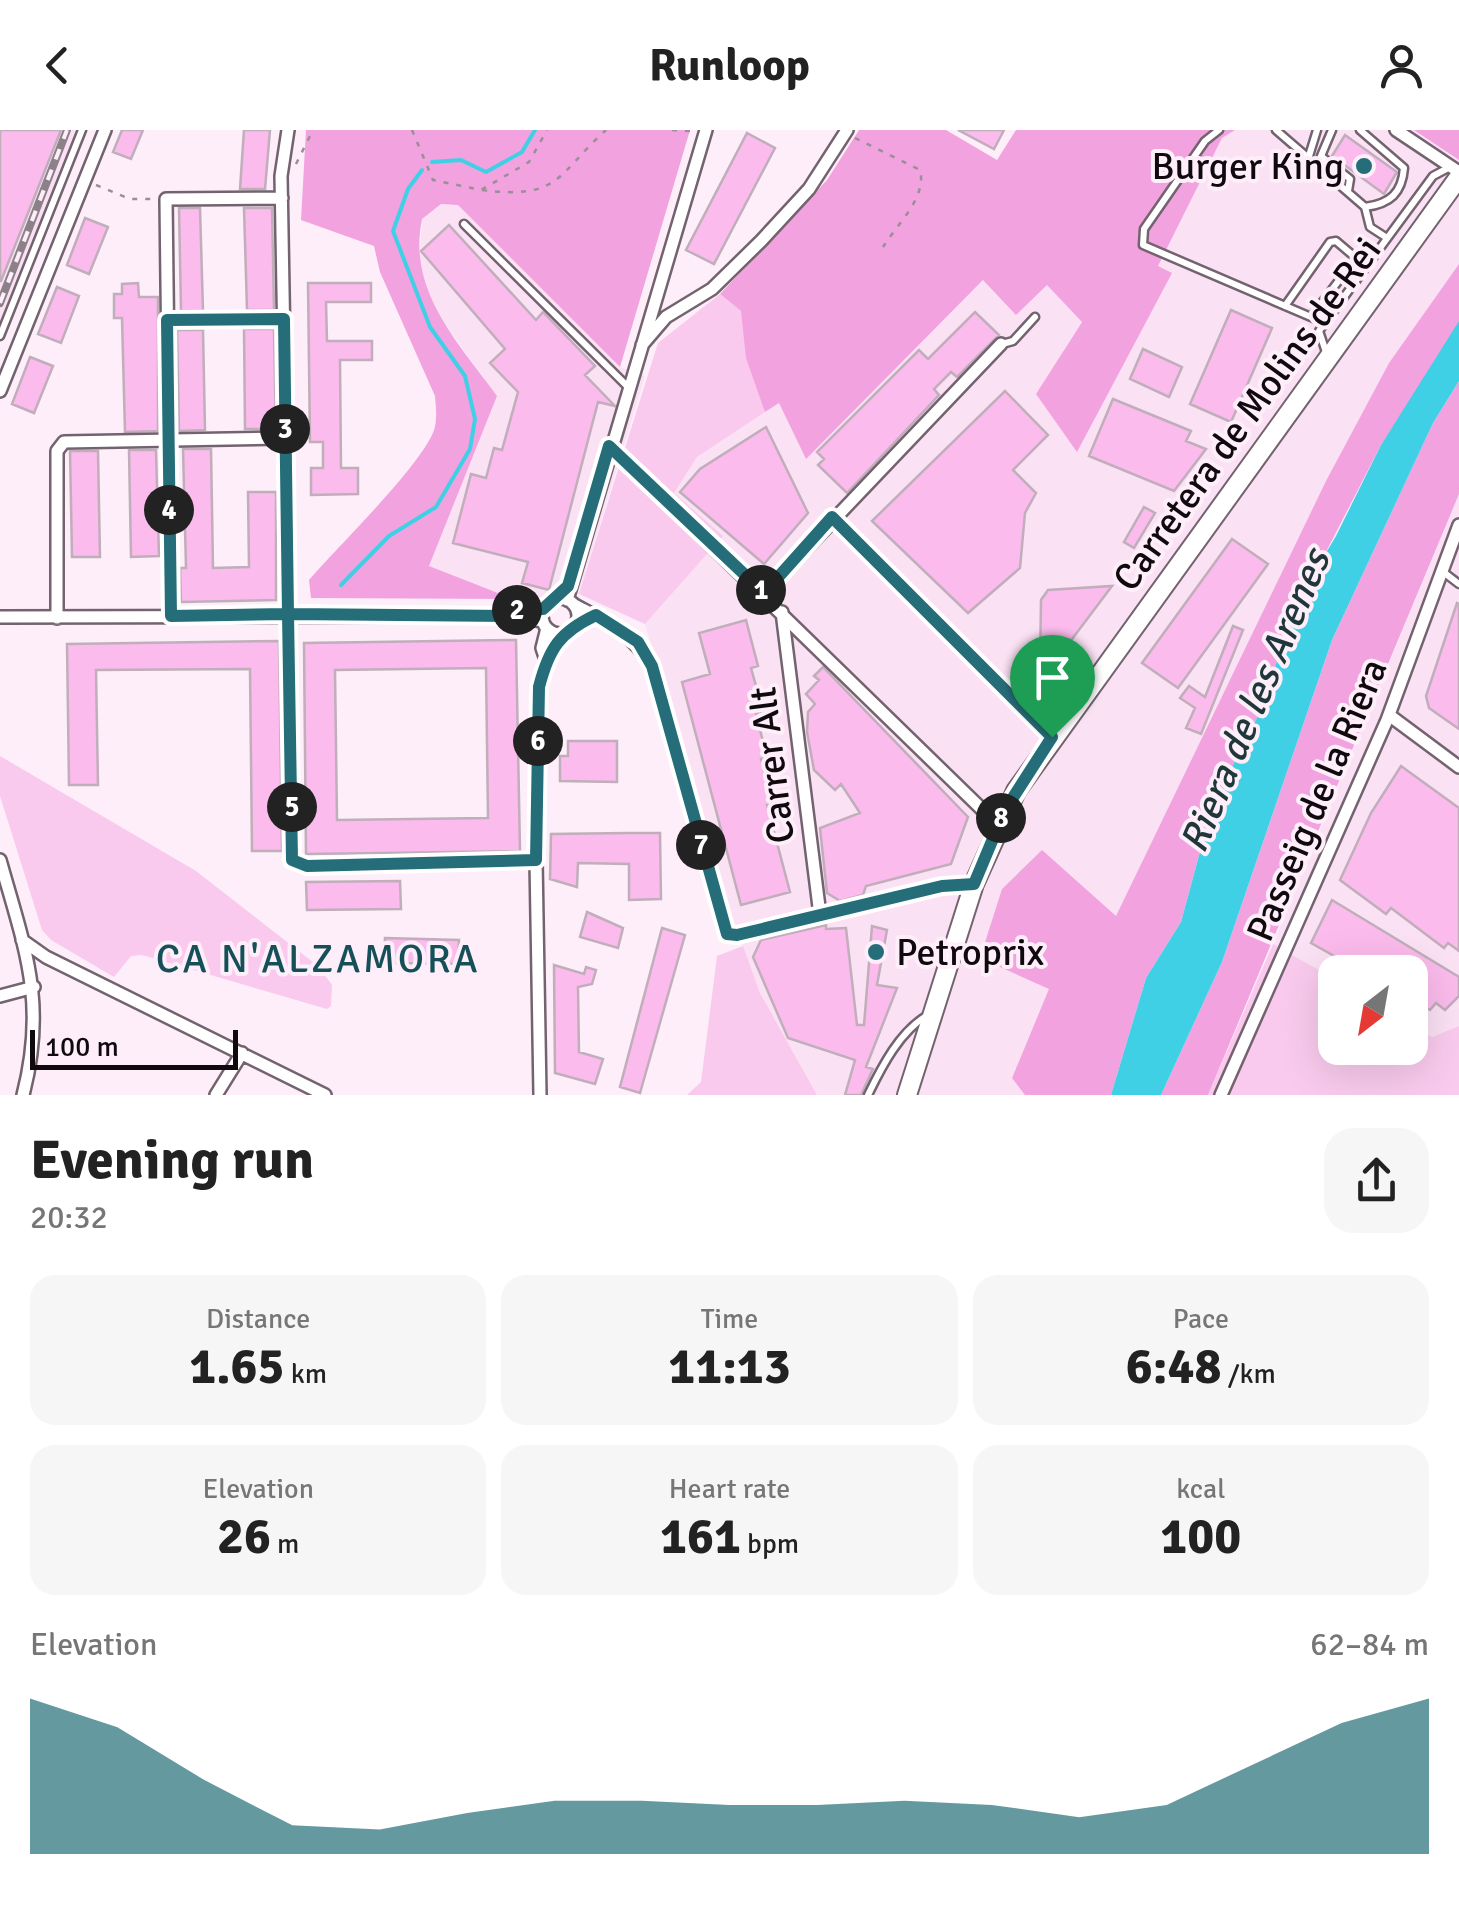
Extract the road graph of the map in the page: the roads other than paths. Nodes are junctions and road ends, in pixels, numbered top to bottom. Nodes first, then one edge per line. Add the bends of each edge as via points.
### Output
1 (82, 130) edge
2 (105, 130) edge
3 (288, 130) edge
4 (1219, 130) edge
5 (1276, 130) edge
6 (1317, 130) edge
7 (1332, 130) edge
8 (1360, 130) edge
9 (1396, 130) edge
10 (706, 131) edge
11 (845, 132) edge
12 (1308, 158) junction
13 (1457, 168) edge
14 (1348, 191) junction
15 (282, 198) junction
16 (1366, 208) junction
17 (464, 224) dead end
18 (1387, 238) junction
19 (1285, 306) junction
20 (1035, 317) dead end
21 (1312, 317) junction
22 (284, 319) junction
23 (1325, 323) junction
24 (167, 324) junction
25 (0, 336) edge
26 (1001, 344) joint
27 (638, 350) junction
28 (1329, 357) junction
29 (627, 386) junction
30 (0, 391) edge
31 (286, 438) junction
32 (169, 441) junction
33 (609, 446) junction
34 (832, 517) junction
35 (1459, 525) edge
36 (1442, 571) junction
37 (1459, 584) edge
38 (764, 593) junction
39 (566, 597) junction
40 (781, 609) junction
41 (288, 614) junction
42 (596, 615) junction
43 (171, 616) junction
44 (0, 617) edge
45 (57, 618) junction
46 (544, 620) junction
47 (576, 624) junction
48 (562, 634) junction
49 (546, 660) junction
50 (1389, 715) junction
51 (1052, 737) junction
52 (1459, 766) edge
53 (998, 825) junction
54 (0, 860) edge
55 (536, 860) junction
56 (974, 884) junction
57 (820, 915) junction
58 (22, 940) junction
59 (34, 987) junction
60 (0, 996) edge
61 (934, 1012) junction
62 (242, 1053) junction
63 (23, 1095) edge
64 (216, 1095) edge
65 (325, 1095) edge
66 (540, 1095) edge
67 (868, 1095) edge
68 (906, 1095) edge
69 (1221, 1095) edge

1 - 25 lane
2 - 30 street
3 - 15 street
4 - 19 lane via 1144,230 1143,244
5 - 12 lane
6 - 12 lane
7 - 14 lane via 1321,156 1350,179
8 - 16 lane via 1404,168 1396,194
9 - 13 street
10 - 27 street
11 - 27 street via 809,189 760,242 712,289 666,317
12 - 14 lane
13 - 18 lane via 1433,176
13 - 28 main road, Carretera de Molins de Rei
14 - 16 lane
15 - 22 street
15 - 24 street via 166,199
16 - 18 lane via 1370,227
17 - 29 lane
18 - 23 lane
19 - 21 lane
19 - 21 lane via 1336,241 1356,258
20 - 26 lane
21 - 23 lane
22 - 24 street
22 - 31 street
23 - 28 lane via 1319,331
24 - 32 street
26 - 34 street
27 - 29 street
28 - 51 main road, Carretera de Molins de Rei
29 - 33 street
31 - 32 street
31 - 41 street
32 - 43 street
32 - 45 street via 60,445
33 - 38 street
33 - 39 street
34 - 38 street
34 - 51 street
35 - 36 street, Passeig de la Riera
36 - 37 lane
36 - 50 street, Passeig de la Riera
38 - 40 street
39 - 42 street
39 - 46 street
39 - 47 street
40 - 53 street
40 - 57 street, Carrer Alt
41 - 43 street
41 - 46 street
41 - 55 street via 292,860 307,866
42 - 47 street
42 - 57 street via 638,642 652,666 727,934
43 - 45 street
44 - 45 street
46 - 48 street
46 - 49 street
47 - 48 street
48 - 49 street
49 - 55 street via 539,687
50 - 52 street
50 - 69 street, Passeig de la Riera
51 - 53 main road, Carretera de Molins de Rei
53 - 56 main road, Carretera de Molins de Rei
54 - 58 street
55 - 66 street
56 - 57 street
56 - 61 main road, Carretera de Molins de Rei
58 - 59 street
58 - 62 street
59 - 60 street
59 - 63 street via 36,1029
61 - 67 lane via 914,1023
61 - 68 main road, Carretera de Molins de Rei
62 - 64 street
62 - 65 street

